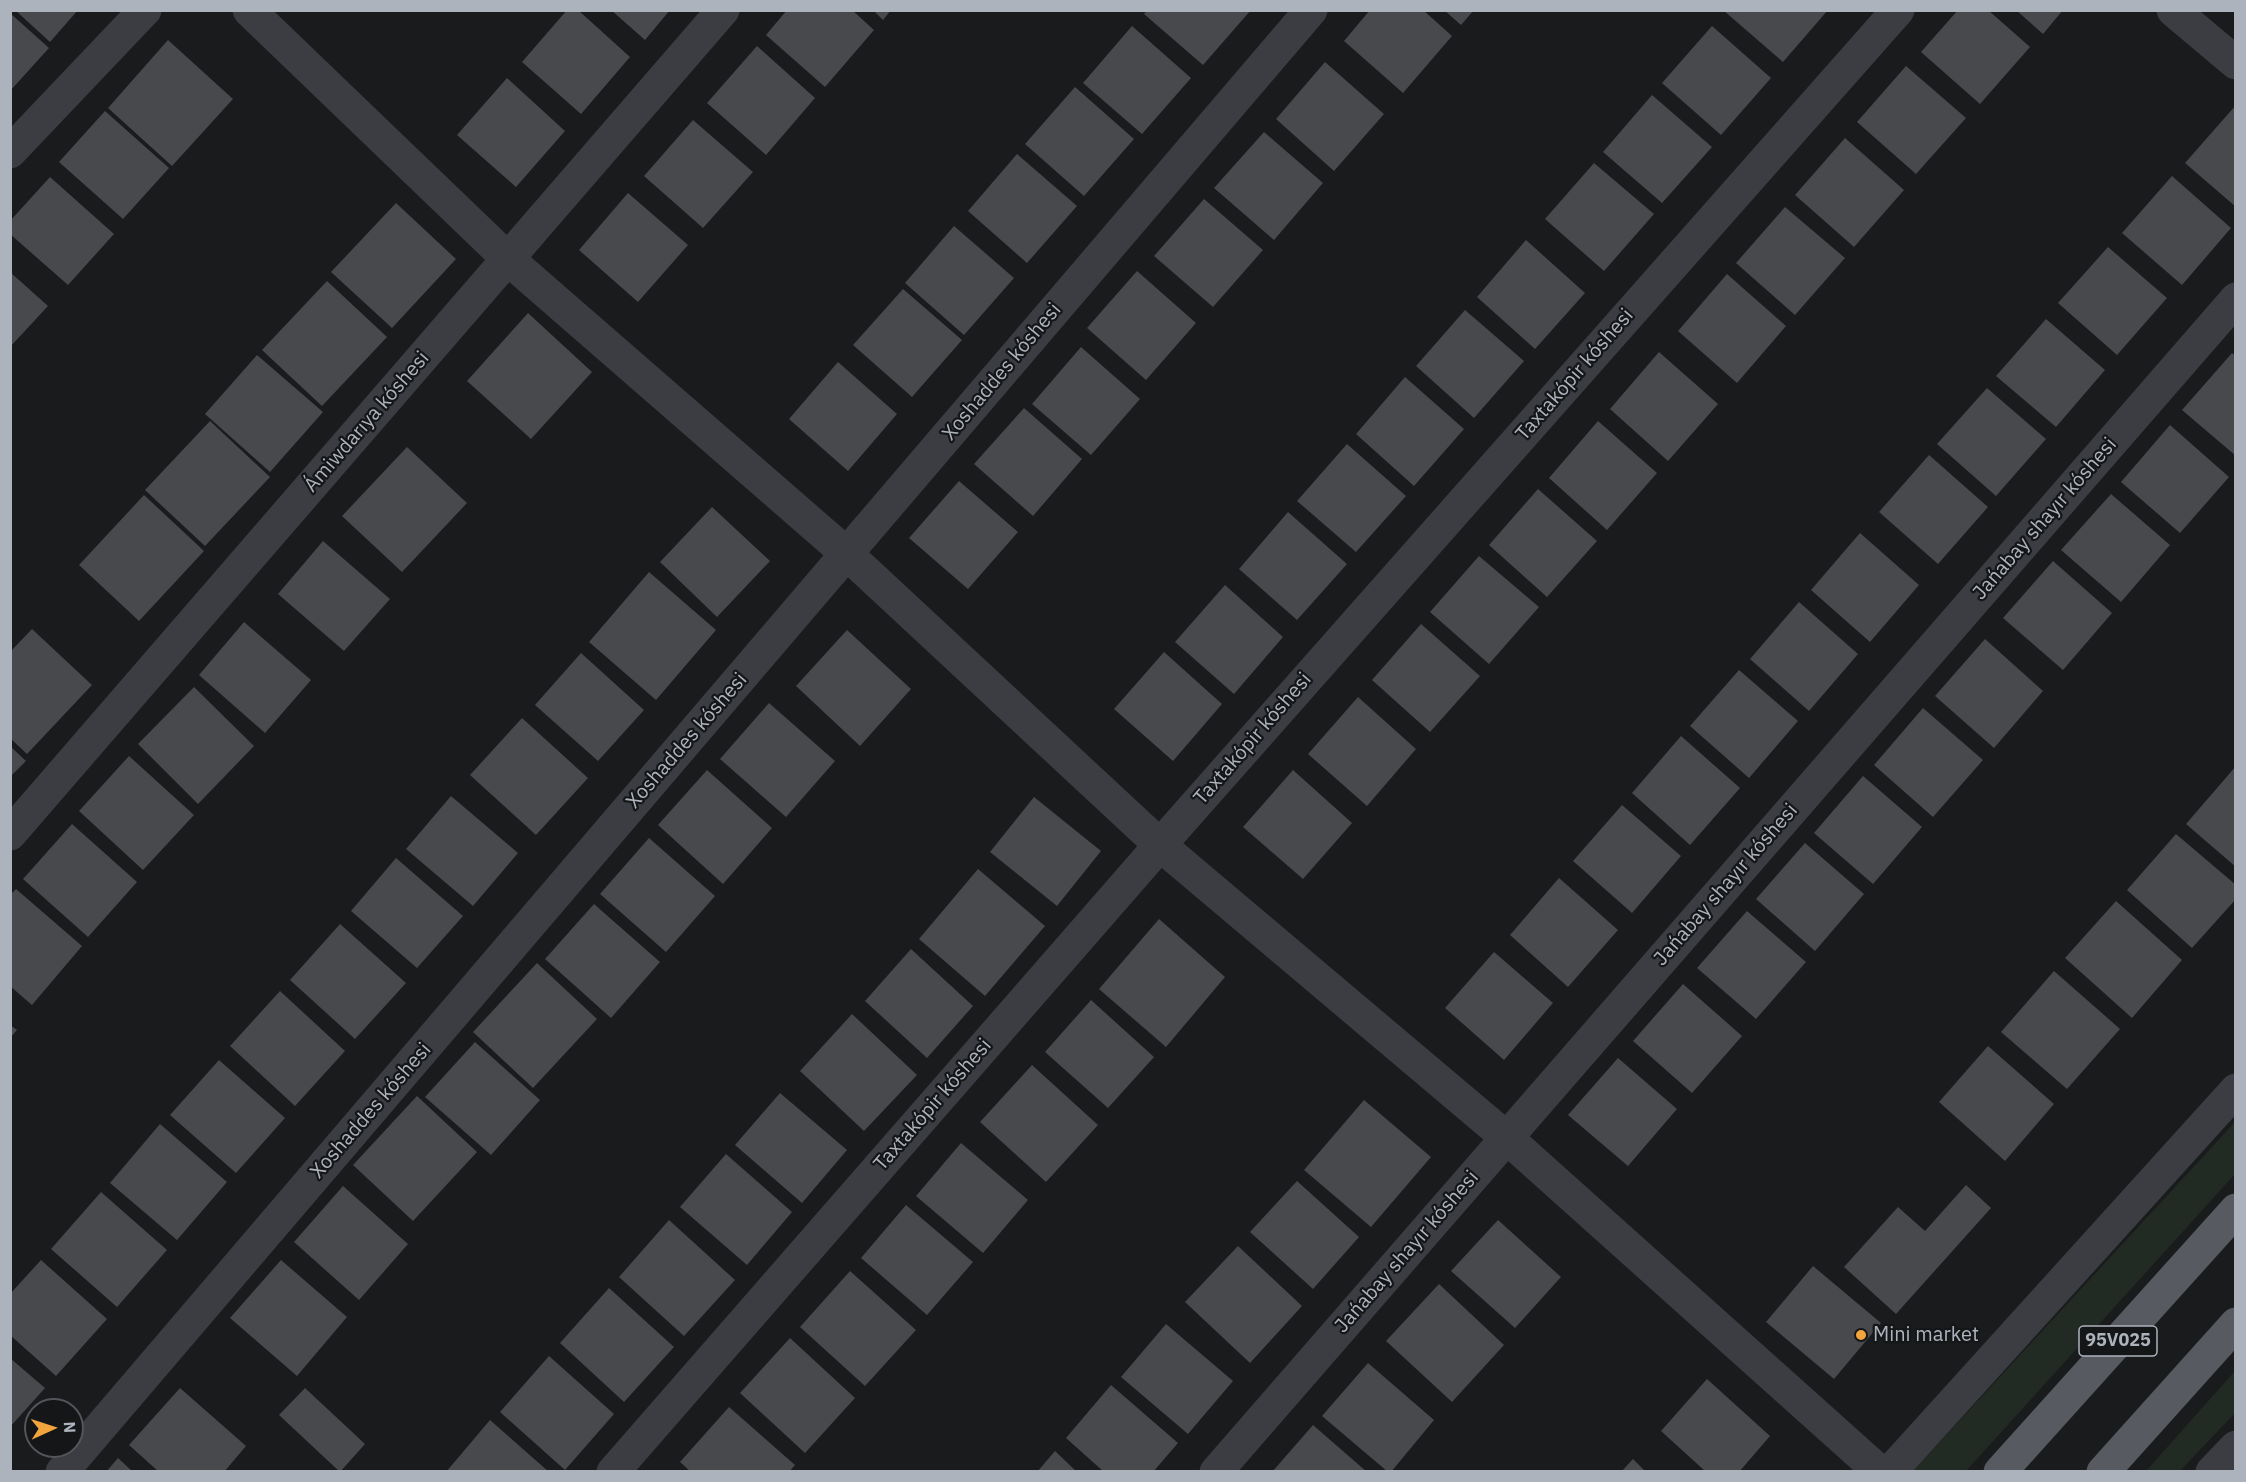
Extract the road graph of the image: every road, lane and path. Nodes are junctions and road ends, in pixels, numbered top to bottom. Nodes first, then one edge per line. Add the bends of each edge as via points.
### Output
1 (145, 10) edge
2 (249, 10) edge
3 (723, 10) edge
4 (1311, 10) edge
5 (1898, 10) edge
6 (2173, 10) edge
7 (2235, 63) edge
8 (10, 152) edge
9 (508, 259) junction
10 (2235, 299) edge
11 (847, 554) junction
12 (10, 834) edge
13 (1160, 846) junction
14 (2235, 1090) edge
15 (1507, 1138) junction
16 (2235, 1210) edge
17 (2235, 1324) edge
18 (2235, 1447) edge
19 (62, 1472) edge
20 (613, 1472) edge
21 (1216, 1472) edge
22 (1880, 1472) edge
23 (1890, 1472) edge
24 (2000, 1472) edge
25 (2103, 1472) edge
26 (2212, 1472) edge

1 - 8 street
2 - 9 street
3 - 9 street, Ámiwdarıya kóshesi
4 - 11 street, Xoshaddes kóshesi
5 - 13 street, Taxtakópir kóshesi
6 - 7 street
9 - 11 street
9 - 12 street, Ámiwdarıya kóshesi
10 - 15 street, Jańabay shayır kóshesi
11 - 13 street
11 - 19 street, Xoshaddes kóshesi
13 - 15 street
13 - 20 street, Taxtakópir kóshesi
14 - 23 street
15 - 21 street, Jańabay shayır kóshesi
15 - 22 street
16 - 24 main road, 95V025
17 - 25 main road
18 - 26 street

